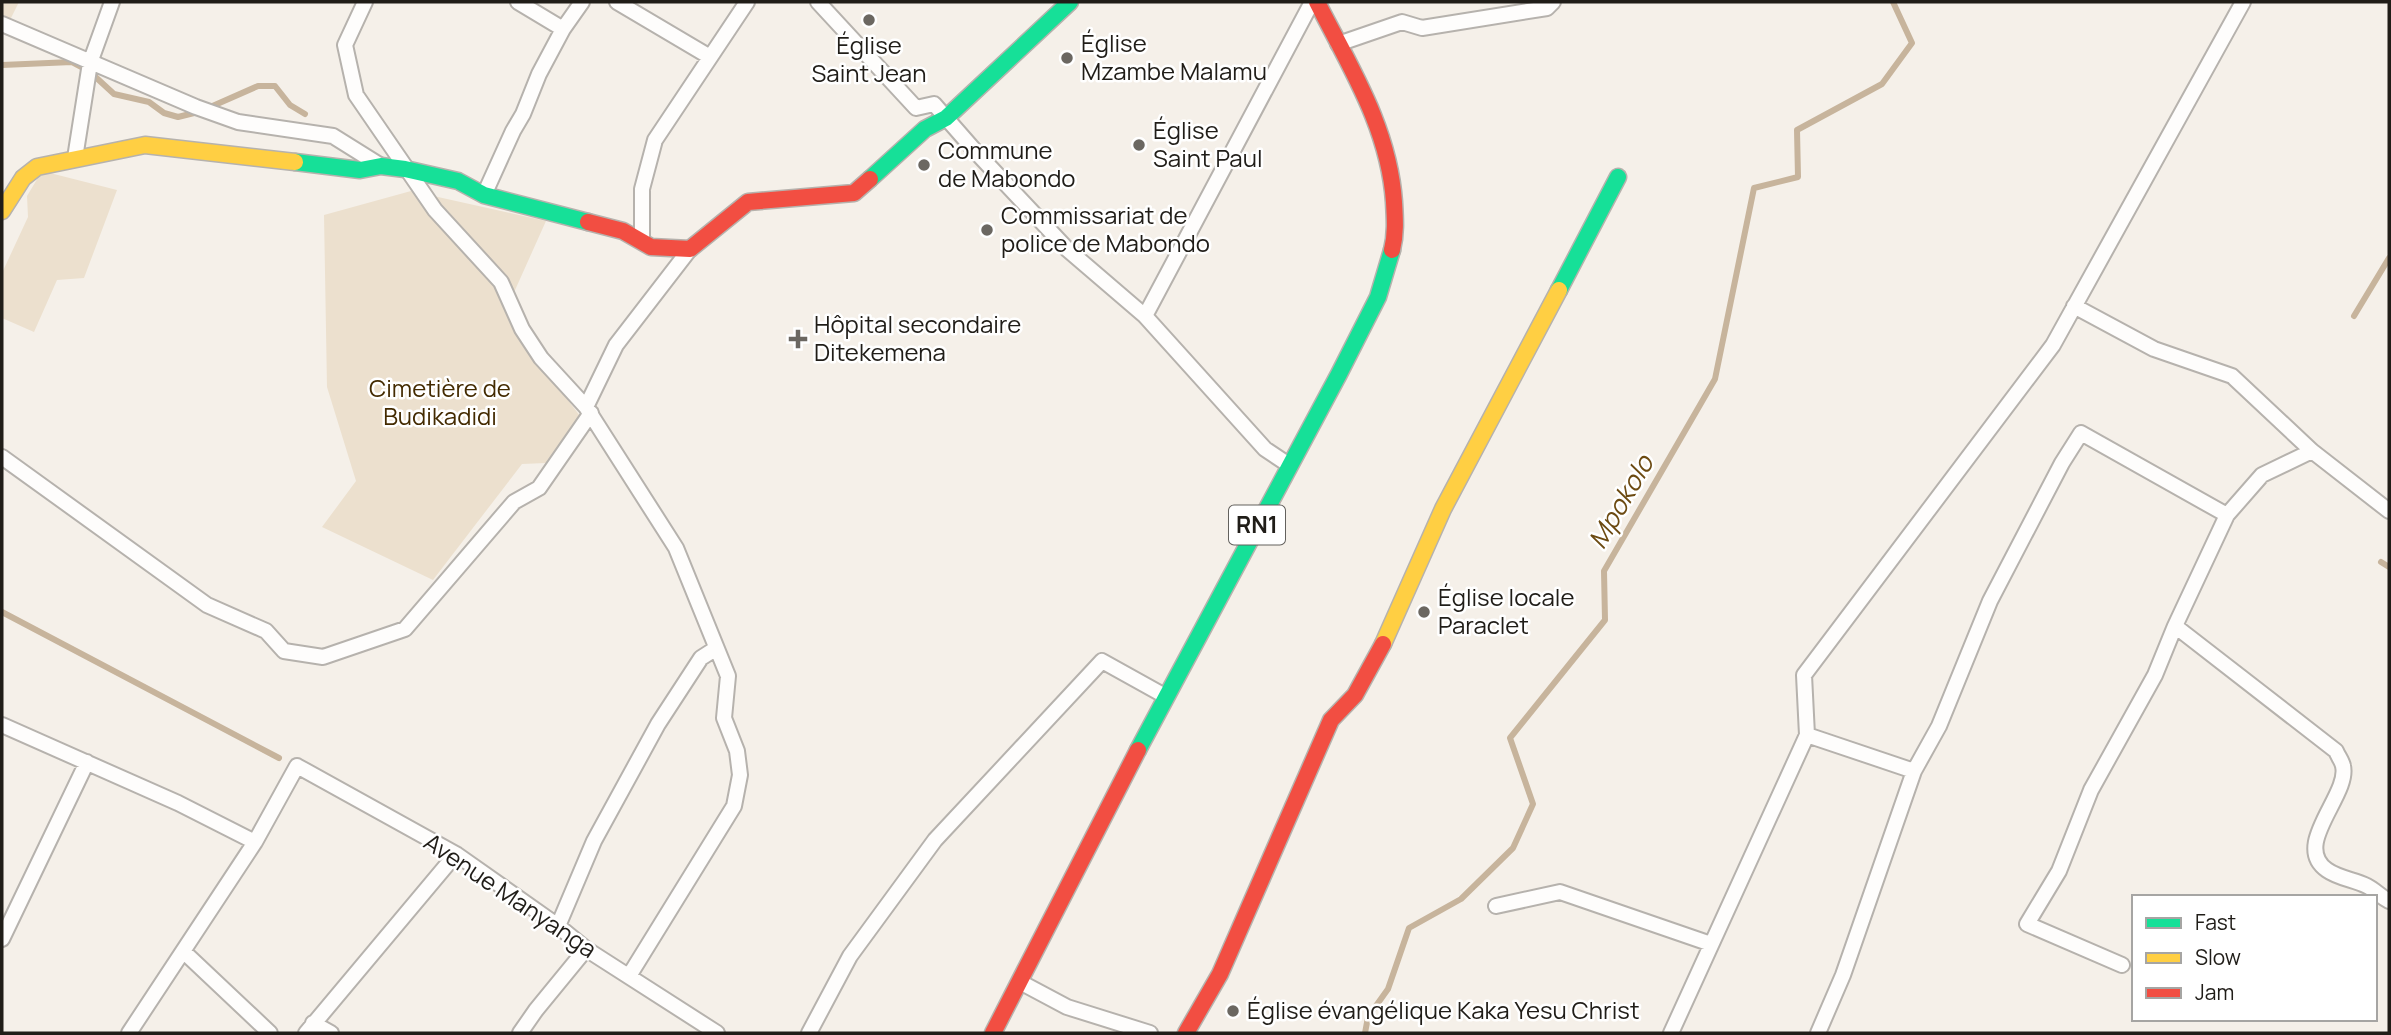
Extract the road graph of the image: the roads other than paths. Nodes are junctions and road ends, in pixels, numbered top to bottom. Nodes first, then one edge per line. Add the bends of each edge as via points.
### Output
1 (112, 2) edge
2 (365, 2) edge
3 (518, 2) edge
4 (582, 2) edge
5 (617, 2) edge
6 (747, 2) edge
7 (1070, 2) edge
8 (1315, 2) edge
9 (1553, 2) edge
10 (2243, 2) edge
11 (827, 5) edge
12 (2, 24) edge
13 (563, 29) junction
14 (1338, 44) junction
15 (710, 57) junction
16 (90, 63) junction
17 (946, 118) junction
18 (75, 158) junction
19 (381, 166) junction
20 (405, 169) junction
21 (1618, 177) dead end
22 (484, 195) junction
23 (2, 211) edge
24 (642, 241) junction
25 (690, 249) junction
26 (2074, 306) junction
27 (1145, 316) junction
28 (589, 410) junction
29 (2312, 451) junction
30 (2, 457) edge
31 (1289, 466) junction
32 (2389, 510) edge
33 (2227, 515) junction
34 (2175, 626) junction
35 (715, 649) junction
36 (1165, 696) junction
37 (2, 726) edge
38 (1807, 735) junction
39 (86, 762) junction
40 (1914, 771) junction
41 (255, 842) junction
42 (456, 854) junction
43 (2389, 901) edge
44 (1496, 906) dead end
45 (558, 926) junction
46 (2, 939) edge
47 (1711, 944) junction
48 (586, 949) junction
49 (183, 950) junction
50 (2122, 965) dead end
51 (629, 976) junction
52 (1020, 982) junction
53 (310, 1028) edge
54 (129, 1033) edge
55 (270, 1033) edge
56 (331, 1033) edge
57 (520, 1033) edge
58 (718, 1033) edge
59 (809, 1033) edge
60 (993, 1033) edge
61 (1150, 1033) edge
62 (1186, 1033) edge
63 (1671, 1033) edge
64 (1818, 1033) edge

1 - 16 street
2 - 20 street via 345,46 356,95
3 - 13 street
4 - 13 street
5 - 15 street
6 - 15 street
7 - 17 main road
8 - 14 main road, RN1
8 - 27 street
9 - 14 street via 1547,8 1422,28 1402,22
10 - 26 street
11 - 17 street via 916,108 934,104
12 - 16 street
13 - 22 street
14 - 31 main road, RN1 via 1377,120 1392,174 1396,235 1378,298
15 - 24 street via 655,140 642,189
16 - 18 street
16 - 19 street via 238,122 333,136
17 - 25 main road via 925,129 854,193 748,202
17 - 27 street via 1068,250
18 - 19 main road via 145,145 360,170
18 - 23 main road via 37,167 23,178
19 - 20 main road
20 - 22 main road via 458,181
20 - 28 street via 435,210 501,282 541,358
21 - 62 main road via 1443,509 1392,627 1355,695 1331,720 1220,974
22 - 24 main road via 623,231
24 - 25 main road via 652,247
25 - 28 street via 616,345
26 - 29 street via 2154,349 2232,376
26 - 38 street via 2053,345 1804,675
27 - 31 street via 1265,449
28 - 30 street via 539,488 513,502 405,629 323,657 284,651 266,631 207,604
28 - 35 street via 676,548
29 - 32 street
29 - 33 street via 2262,475
31 - 36 main road, RN1
33 - 34 street
33 - 40 street via 2081,433 1990,601 1939,726
34 - 43 street via 2336,751 2344,767 2342,785 2318,830 2320,862 2327,870 2371,888
34 - 50 street via 2155,675 2091,790 2059,872 2027,924
35 - 45 street via 701,658 658,724 594,841
35 - 51 street via 728,676 724,718 737,751 740,775 734,806
36 - 52 main road, RN1
36 - 59 street via 1102,661 935,840 849,956
37 - 39 street
38 - 40 street
38 - 47 street
39 - 41 street
39 - 46 street
40 - 64 street via 1843,975
41 - 42 street, Avenue Manyanga via 297,766
41 - 49 street
42 - 45 street, Avenue Manyanga
42 - 53 street
44 - 47 street via 1560,892
45 - 48 street, Avenue Manyanga
47 - 63 street
48 - 51 street, Avenue Manyanga
48 - 57 street
49 - 54 street
49 - 55 street
51 - 58 street, Avenue Manyanga
52 - 60 main road, RN1
52 - 61 street via 1067,1007
53 - 56 street

